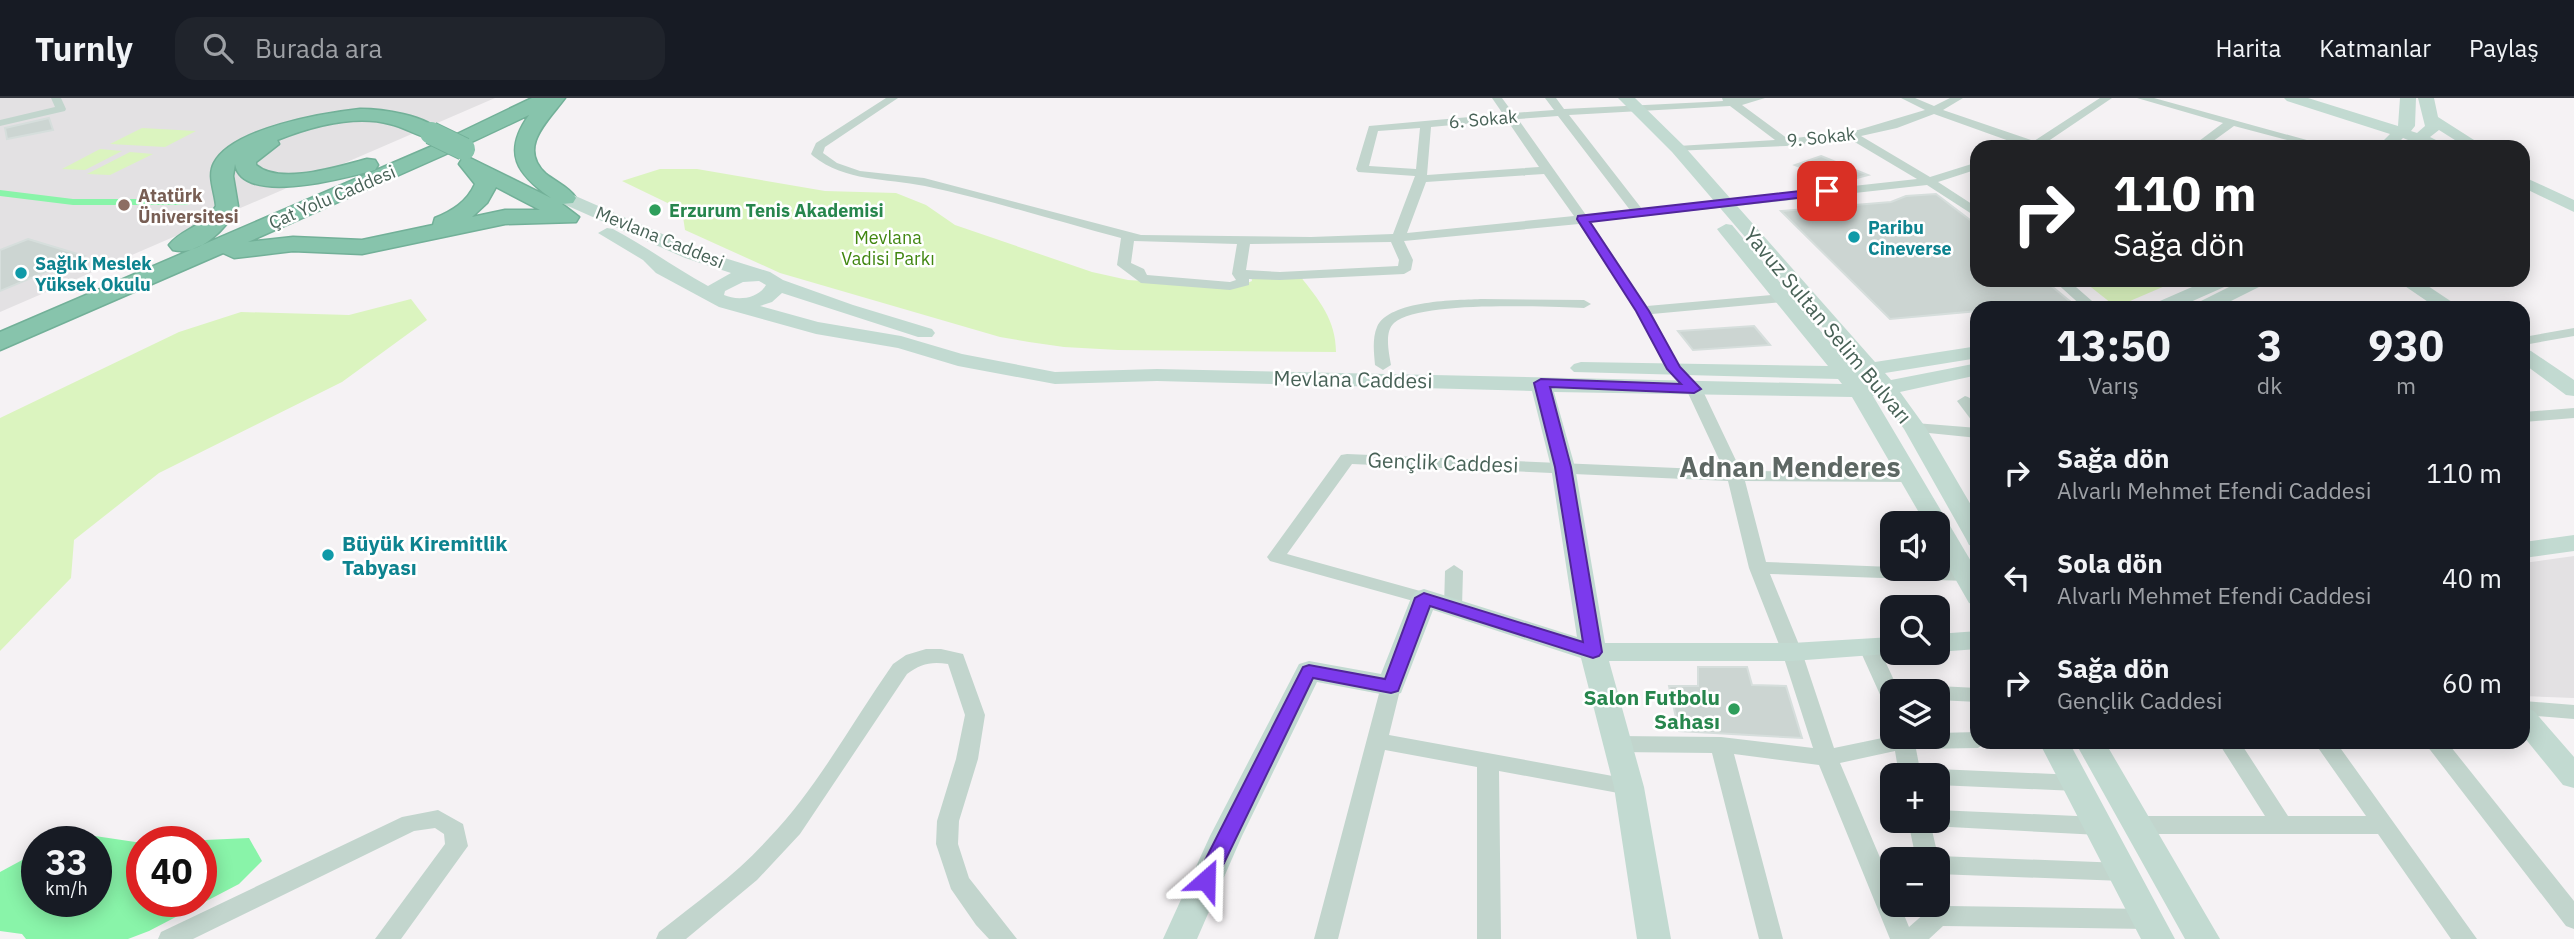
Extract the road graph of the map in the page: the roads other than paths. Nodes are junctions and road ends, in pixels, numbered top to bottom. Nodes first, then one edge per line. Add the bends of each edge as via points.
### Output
1 (55, 98) edge
2 (522, 98) edge
3 (548, 98) edge
4 (555, 98) edge
5 (893, 98) edge
6 (1497, 98) edge
7 (1550, 98) edge
8 (1676, 98) edge
9 (1760, 98) edge
10 (1906, 98) edge
11 (1958, 98) edge
12 (2107, 98) edge
13 (2142, 98) edge
14 (2292, 98) edge
15 (2316, 98) edge
16 (2426, 98) edge
17 (1730, 101) edge
18 (1622, 103) edge
19 (1686, 108) junction
20 (1936, 111) junction
21 (1562, 113) junction
22 (1508, 116) junction
23 (2232, 122) junction
24 (0, 123) edge
25 (1426, 124) junction
26 (2412, 132) edge
27 (1852, 135) junction
28 (424, 136) junction
29 (1783, 140) junction
30 (2017, 140) edge
31 (2046, 140) edge
32 (2207, 140) edge
33 (2300, 140) edge
34 (2428, 140) edge
35 (2441, 140) edge
36 (2447, 140) edge
37 (1678, 149) junction
38 (460, 156) junction
39 (393, 158) junction
40 (1970, 168) edge
41 (1547, 170) junction
42 (1420, 176) junction
43 (2530, 176) edge
44 (1929, 181) junction
45 (2530, 185) edge
46 (334, 195) junction
47 (2574, 196) edge
48 (1715, 203) junction
49 (566, 207) junction
50 (2574, 207) edge
51 (1970, 209) edge
52 (1639, 214) junction
53 (1582, 219) junction
54 (1128, 236) junction
55 (1400, 238) junction
56 (1244, 241) junction
57 (145, 272) junction
58 (1239, 274) junction
59 (757, 275) junction
60 (776, 284) junction
61 (2068, 287) edge
62 (2208, 287) edge
63 (2244, 287) edge
64 (2417, 287) edge
65 (714, 297) junction
66 (1783, 298) junction
67 (2085, 301) edge
68 (2176, 301) edge
69 (2215, 301) edge
70 (2440, 301) edge
71 (735, 304) junction
72 (1584, 304) dead end
73 (1643, 311) junction
74 (0, 329) edge
75 (2574, 332) edge
76 (2530, 340) edge
77 (0, 342) edge
78 (1970, 353) edge
79 (2530, 359) edge
80 (1383, 365) junction
81 (1158, 367) junction
82 (1674, 369) junction
83 (1870, 371) junction
84 (1970, 371) edge
85 (1852, 382) junction
86 (1541, 383) junction
87 (1886, 388) junction
88 (1694, 389) junction
89 (2574, 390) edge
90 (1965, 401) dead end
91 (1970, 408) edge
92 (2574, 413) edge
93 (2530, 417) edge
94 (1915, 428) junction
95 (1970, 432) edge
96 (1563, 467) junction
97 (1735, 476) junction
98 (1911, 477) junction
99 (1930, 511) edge
100 (1970, 525) edge
101 (2574, 543) edge
102 (1950, 548) edge
103 (2530, 549) edge
104 (1758, 568) junction
105 (1454, 570) dead end
106 (1965, 575) junction
107 (1970, 583) edge
108 (1424, 598) junction
109 (1453, 607) junction
110 (1970, 641) edge
111 (1950, 642) edge
112 (1880, 647) edge
113 (1593, 652) junction
114 (1792, 652) junction
115 (1391, 686) junction
116 (1950, 694) edge
117 (1970, 695) edge
118 (2530, 708) edge
119 (2574, 712) edge
120 (2530, 725) edge
121 (1376, 740) junction
122 (1950, 740) edge
123 (1970, 740) edge
124 (1617, 744) junction
125 (1721, 745) junction
126 (1880, 745) edge
127 (2058, 749) edge
128 (2094, 749) edge
129 (2233, 749) edge
130 (2330, 749) edge
131 (2440, 749) edge
132 (1827, 758) junction
133 (1488, 761) junction
134 (2574, 777) edge
135 (1950, 778) edge
136 (2076, 783) junction
137 (1629, 788) junction
138 (1950, 820) edge
139 (2138, 825) junction
140 (2282, 825) junction
141 (2385, 825) junction
142 (2099, 827) junction
143 (1950, 865) edge
144 (2123, 872) junction
145 (1950, 911) edge
146 (1931, 917) edge
147 (2574, 919) edge
148 (2153, 929) edge
149 (170, 939) edge
150 (387, 939) edge
151 (668, 939) edge
152 (1005, 939) edge
153 (1181, 939) edge
154 (1326, 939) edge
155 (1489, 939) edge
156 (1654, 939) edge
157 (1772, 939) edge
158 (1902, 939) edge
159 (1912, 939) edge
160 (2203, 939) edge
161 (2465, 939) edge

1 - 24 street via 61,109
2 - 39 highway, Çat Yolu Caddesi
3 - 46 highway, Çat Yolu Caddesi
4 - 49 highway via 536,116 526,138 526,162
5 - 54 street via 820,145 817,154 833,166 859,174 924,182
6 - 22 street
7 - 21 street
8 - 19 street
9 - 17 street, 6. Sokak
10 - 20 street
11 - 20 street, 9. Sokak
12 - 31 street
13 - 23 street
14 - 26 street
15 - 26 street
16 - 26 street
17 - 19 street, 6. Sokak
17 - 29 street
18 - 19 street, 6. Sokak
18 - 21 street, 6. Sokak
18 - 37 street, Yavuz Sultan Selim Bulvarı
18 - 48 street, Yavuz Sultan Selim Bulvarı
20 - 27 street, 9. Sokak
20 - 30 street
21 - 22 street, 6. Sokak
21 - 52 street
22 - 25 street, 6. Sokak
22 - 41 street
23 - 32 street
23 - 33 street
25 - 42 street
25 - 42 street, 6. Sokak via 1373,128 1362,169
26 - 34 street
26 - 35 street
26 - 36 street
27 - 29 street, 9. Sokak
27 - 44 street
28 - 38 highway
28 - 39 highway via 370,124 319,128 258,149 246,159 245,167 250,175 265,180 291,180
28 - 57 highway via 399,120 373,115 307,124 248,144 226,160 222,182 228,206 221,218
29 - 37 street, 9. Sokak
37 - 48 street, Yavuz Sultan Selim Bulvarı
38 - 46 highway via 486,184 482,196 461,215 413,233 372,239 337,236 321,229 321,210
38 - 49 highway
39 - 57 highway, Çat Yolu Caddesi
40 - 44 street
41 - 42 street
41 - 53 street
42 - 55 street
43 - 47 street
44 - 48 street
44 - 51 street
45 - 50 street
46 - 57 highway, Çat Yolu Caddesi
48 - 52 street
48 - 66 street, Yavuz Sultan Selim Bulvarı
48 - 83 street, Yavuz Sultan Selim Bulvarı
49 - 57 highway via 362,247 293,244 240,249
49 - 59 street, Mevlana Caddesi
49 - 65 street, Mevlana Caddesi
52 - 53 street
53 - 55 street
53 - 73 street
54 - 56 street
54 - 58 street via 1124,265 1139,272 1141,279 1230,286 1244,282
55 - 56 street
55 - 58 street via 1398,247 1406,260 1404,270 1397,272
56 - 58 street
57 - 74 highway, Çat Yolu Caddesi
57 - 77 highway, Çat Yolu Caddesi
59 - 60 street, Mevlana Caddesi
59 - 65 street via 722,283
60 - 71 street via 765,298
60 - 81 street, Mevlana Caddesi via 994,353 1050,362
61 - 67 street
62 - 68 street
63 - 69 street
64 - 70 street
65 - 71 street, Mevlana Caddesi
66 - 73 street
66 - 85 street, Yavuz Sultan Selim Bulvarı
71 - 81 street, Mevlana Caddesi via 816,328 901,342 958,360 1055,378
72 - 80 street via 1491,302 1403,313 1385,326
73 - 82 street
75 - 76 street
78 - 83 street, Mevlana Caddesi
79 - 89 street
80 - 81 street, Mevlana Caddesi
80 - 82 street, Mevlana Caddesi
81 - 86 street, Mevlana Caddesi
82 - 85 street, Mevlana Caddesi
82 - 88 street
83 - 85 street, Mevlana Caddesi
83 - 87 street, Yavuz Sultan Selim Bulvarı
84 - 87 street, Mevlana Caddesi
85 - 87 street, Mevlana Caddesi
85 - 88 street, Mevlana Caddesi
85 - 98 street, Yavuz Sultan Selim Bulvarı
86 - 88 street, Mevlana Caddesi
86 - 96 street
87 - 94 street, Yavuz Sultan Selim Bulvarı
88 - 97 street
90 - 91 street
92 - 93 street
94 - 95 street
94 - 100 street, Yavuz Sultan Selim Bulvarı
96 - 97 street, Gençlik Caddesi
96 - 108 street, Gençlik Caddesi via 1347,459 1276,557
96 - 113 street
97 - 98 street, Gençlik Caddesi
97 - 104 street
98 - 99 street, Yavuz Sultan Selim Bulvarı
101 - 103 street
102 - 106 street, Yavuz Sultan Selim Bulvarı
104 - 106 street
104 - 114 street
105 - 109 street
106 - 107 street, Yavuz Sultan Selim Bulvarı
108 - 109 street, Gençlik Caddesi
108 - 115 street
109 - 113 street, Gençlik Caddesi
110 - 111 street
112 - 114 street, Gençlik Caddesi
113 - 114 street, Gençlik Caddesi
113 - 124 street
114 - 132 street
115 - 121 street
115 - 153 street via 1309,671 1226,836
116 - 117 street
118 - 119 street
120 - 134 street
121 - 133 street
121 - 154 street
122 - 123 street
124 - 125 street
124 - 137 street
125 - 132 street
125 - 157 street
126 - 132 street
127 - 136 street
128 - 139 street
129 - 140 street
130 - 141 street
131 - 147 street
132 - 158 street
133 - 137 street
133 - 155 street
135 - 136 street
136 - 142 street
137 - 156 street
138 - 142 street
139 - 140 street
139 - 160 street
140 - 141 street
141 - 161 street
142 - 144 street
143 - 144 street
144 - 148 street
145 - 148 street
146 - 159 street
149 - 150 street via 410,823 438,819 455,830 457,846
151 - 152 street via 745,878 791,830 900,669 911,659 938,653 956,659 975,715 948,821 947,844 959,882

